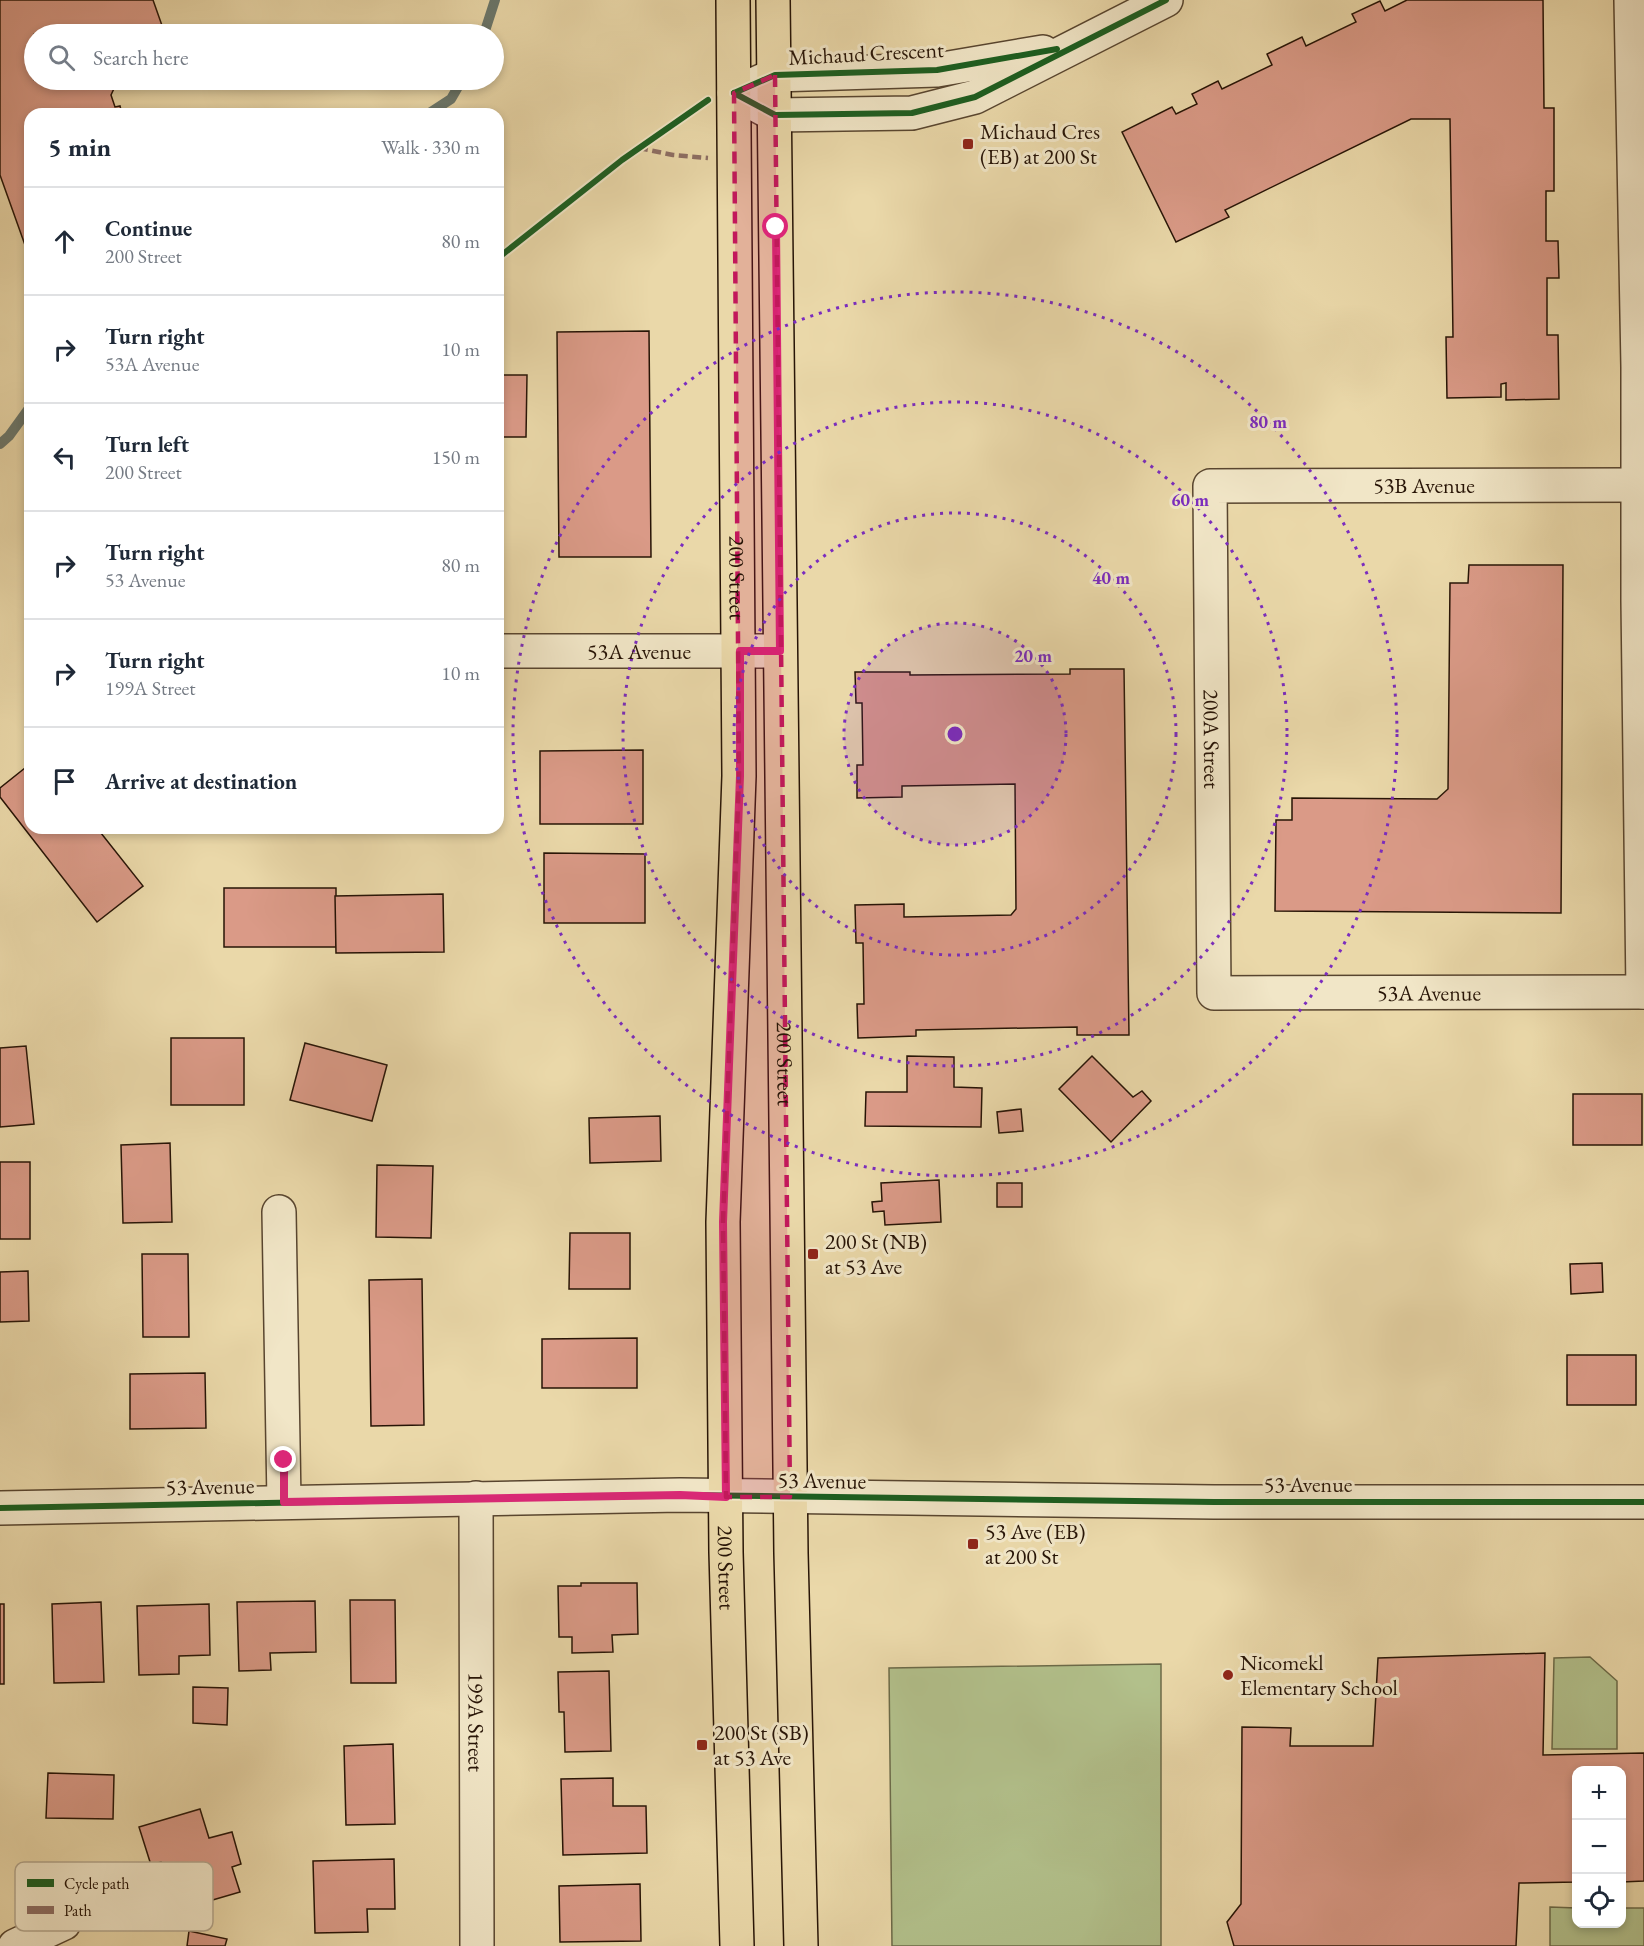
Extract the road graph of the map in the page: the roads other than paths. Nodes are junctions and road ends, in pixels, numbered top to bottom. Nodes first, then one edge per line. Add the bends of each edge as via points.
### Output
1 (733, 0) edge
2 (773, 0) edge
3 (1166, 0) edge
4 (1632, 0) edge
5 (1072, 47) junction
6 (775, 75) junction
7 (734, 93) junction
8 (775, 115) junction
9 (1638, 485) junction
10 (1210, 486) joint
11 (504, 651) edge
12 (740, 651) junction
13 (780, 651) junction
14 (1644, 992) edge
15 (1214, 993) joint
16 (279, 1212) dead end
17 (726, 1497) junction
18 (790, 1497) junction
19 (476, 1498) junction
20 (284, 1502) junction
21 (1644, 1502) edge
22 (0, 1508) edge
23 (47, 1931) edge
24 (15, 1946) edge
25 (477, 1946) edge
26 (737, 1946) edge
27 (801, 1946) edge

1 - 7 main road, 200 Street
2 - 6 main road, 200 Street
3 - 5 street, Michaud Crescent
4 - 9 street
5 - 6 street, Michaud Crescent via 937,70
5 - 8 street, Michaud Crescent via 975,97 912,113
6 - 7 street, Michaud Crescent
6 - 8 main road, 200 Street
7 - 8 street, Michaud Crescent
7 - 12 main road, 200 Street
8 - 13 main road, 200 Street
9 - 10 street, 53B Avenue
9 - 14 street
10 - 15 street, 200A Street
11 - 12 street, 53A Avenue
12 - 13 street, 53A Avenue
12 - 17 main road, 200 Street via 740,776 723,1222
13 - 18 main road, 200 Street
14 - 15 street, 53A Avenue
16 - 20 street
17 - 18 street, 53 Avenue
17 - 19 street, 53 Avenue
17 - 26 main road, 200 Street
18 - 21 street, 53 Avenue
18 - 27 main road, 200 Street
19 - 20 street, 53 Avenue
19 - 25 street, 199A Street
20 - 22 street, 53 Avenue
23 - 24 street

